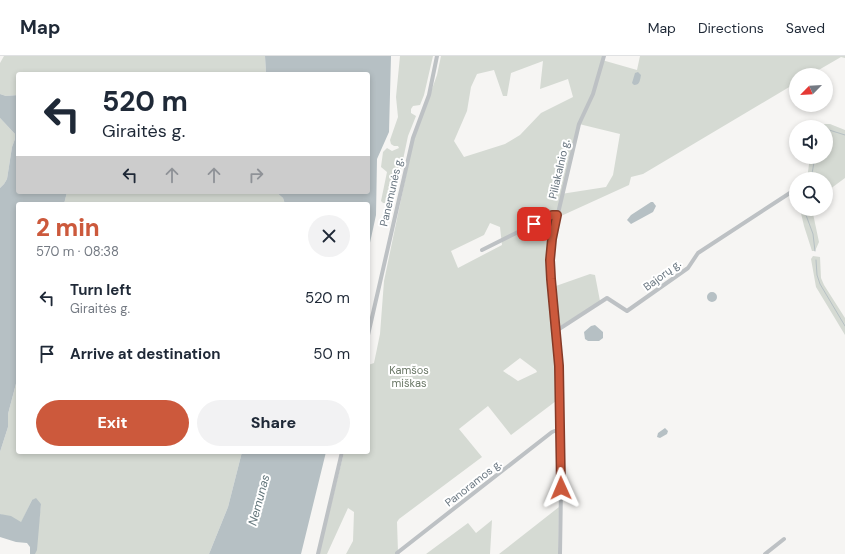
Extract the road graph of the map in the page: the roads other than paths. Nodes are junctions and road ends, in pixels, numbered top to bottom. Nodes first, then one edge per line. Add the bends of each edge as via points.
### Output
1 (437, 56) edge
2 (604, 56) edge
3 (789, 194) edge
4 (557, 215) junction
5 (482, 250) dead end
6 (370, 326) edge
7 (556, 331) junction
8 (560, 429) junction
9 (342, 454) edge
10 (784, 540) dead end
11 (397, 553) edge
12 (318, 554) edge
13 (560, 554) edge
14 (765, 554) edge

1 - 6 street, Panemunės g. via 429,95 413,138
2 - 4 street, Piliakalnio g. via 593,94 579,124
3 - 7 street, Bajorų g. via 698,253 688,268 627,311 607,298
4 - 5 street
4 - 7 street, Piliakalnio g. via 550,260
7 - 8 street, Piliakalnio g.
8 - 11 street, Panoramos g. via 552,432
8 - 13 street, Piliakalnio g.
9 - 12 street
10 - 14 street

